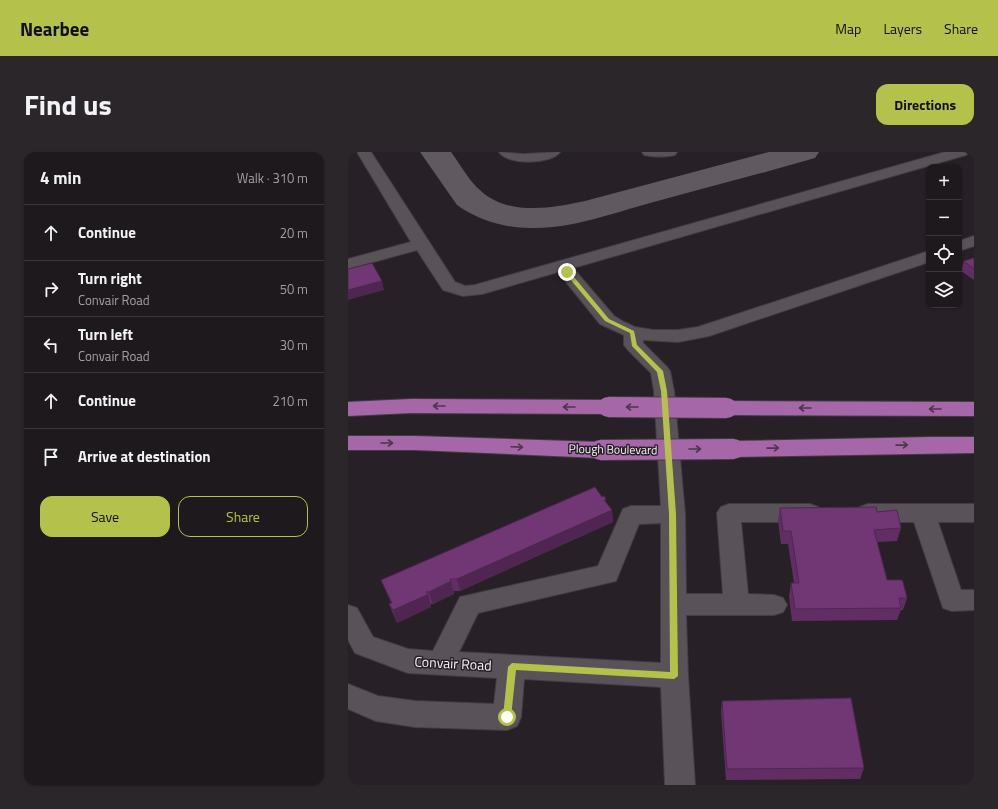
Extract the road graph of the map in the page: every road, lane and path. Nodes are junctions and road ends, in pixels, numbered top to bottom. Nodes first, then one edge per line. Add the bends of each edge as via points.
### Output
1 (364, 152) edge
2 (506, 152) edge
3 (553, 152) edge
4 (649, 152) edge
5 (670, 152) edge
6 (961, 152) edge
7 (974, 241) edge
8 (421, 244) junction
9 (962, 245) edge
10 (926, 257) edge
11 (348, 264) edge
12 (562, 266) junction
13 (632, 332) junction
14 (348, 409) edge
15 (974, 409) edge
16 (348, 443) edge
17 (974, 445) edge
18 (923, 513) junction
19 (974, 513) edge
20 (673, 514) junction
21 (974, 600) edge
22 (674, 604) junction
23 (736, 604) junction
24 (774, 605) dead end
25 (348, 616) edge
26 (440, 663) junction
27 (512, 667) junction
28 (674, 676) junction
29 (348, 696) edge
30 (680, 785) edge

1 - 8 street
2 - 3 street via 516,157 531,158
4 - 5 street
6 - 12 street
7 - 9 street
8 - 11 street
8 - 12 street via 449,286 463,291 485,288
10 - 13 street via 689,335
12 - 13 street via 607,320
13 - 20 street via 634,345 660,371 664,391
15 -> 14 main road, bridge via 411,406
16 -> 17 main road, Plough Boulevard, bridge via 600,450
18 - 19 street
18 - 21 street via 952,601
18 - 23 street via 729,513
20 - 22 street
20 - 26 street via 631,515 607,574 469,604
22 - 23 street
22 - 28 street
23 - 24 street
25 - 26 street, Convair Road via 364,645 408,661
26 - 27 street, Convair Road
27 - 28 street, Convair Road
27 - 29 street via 507,717 415,714 376,708
28 - 30 street

